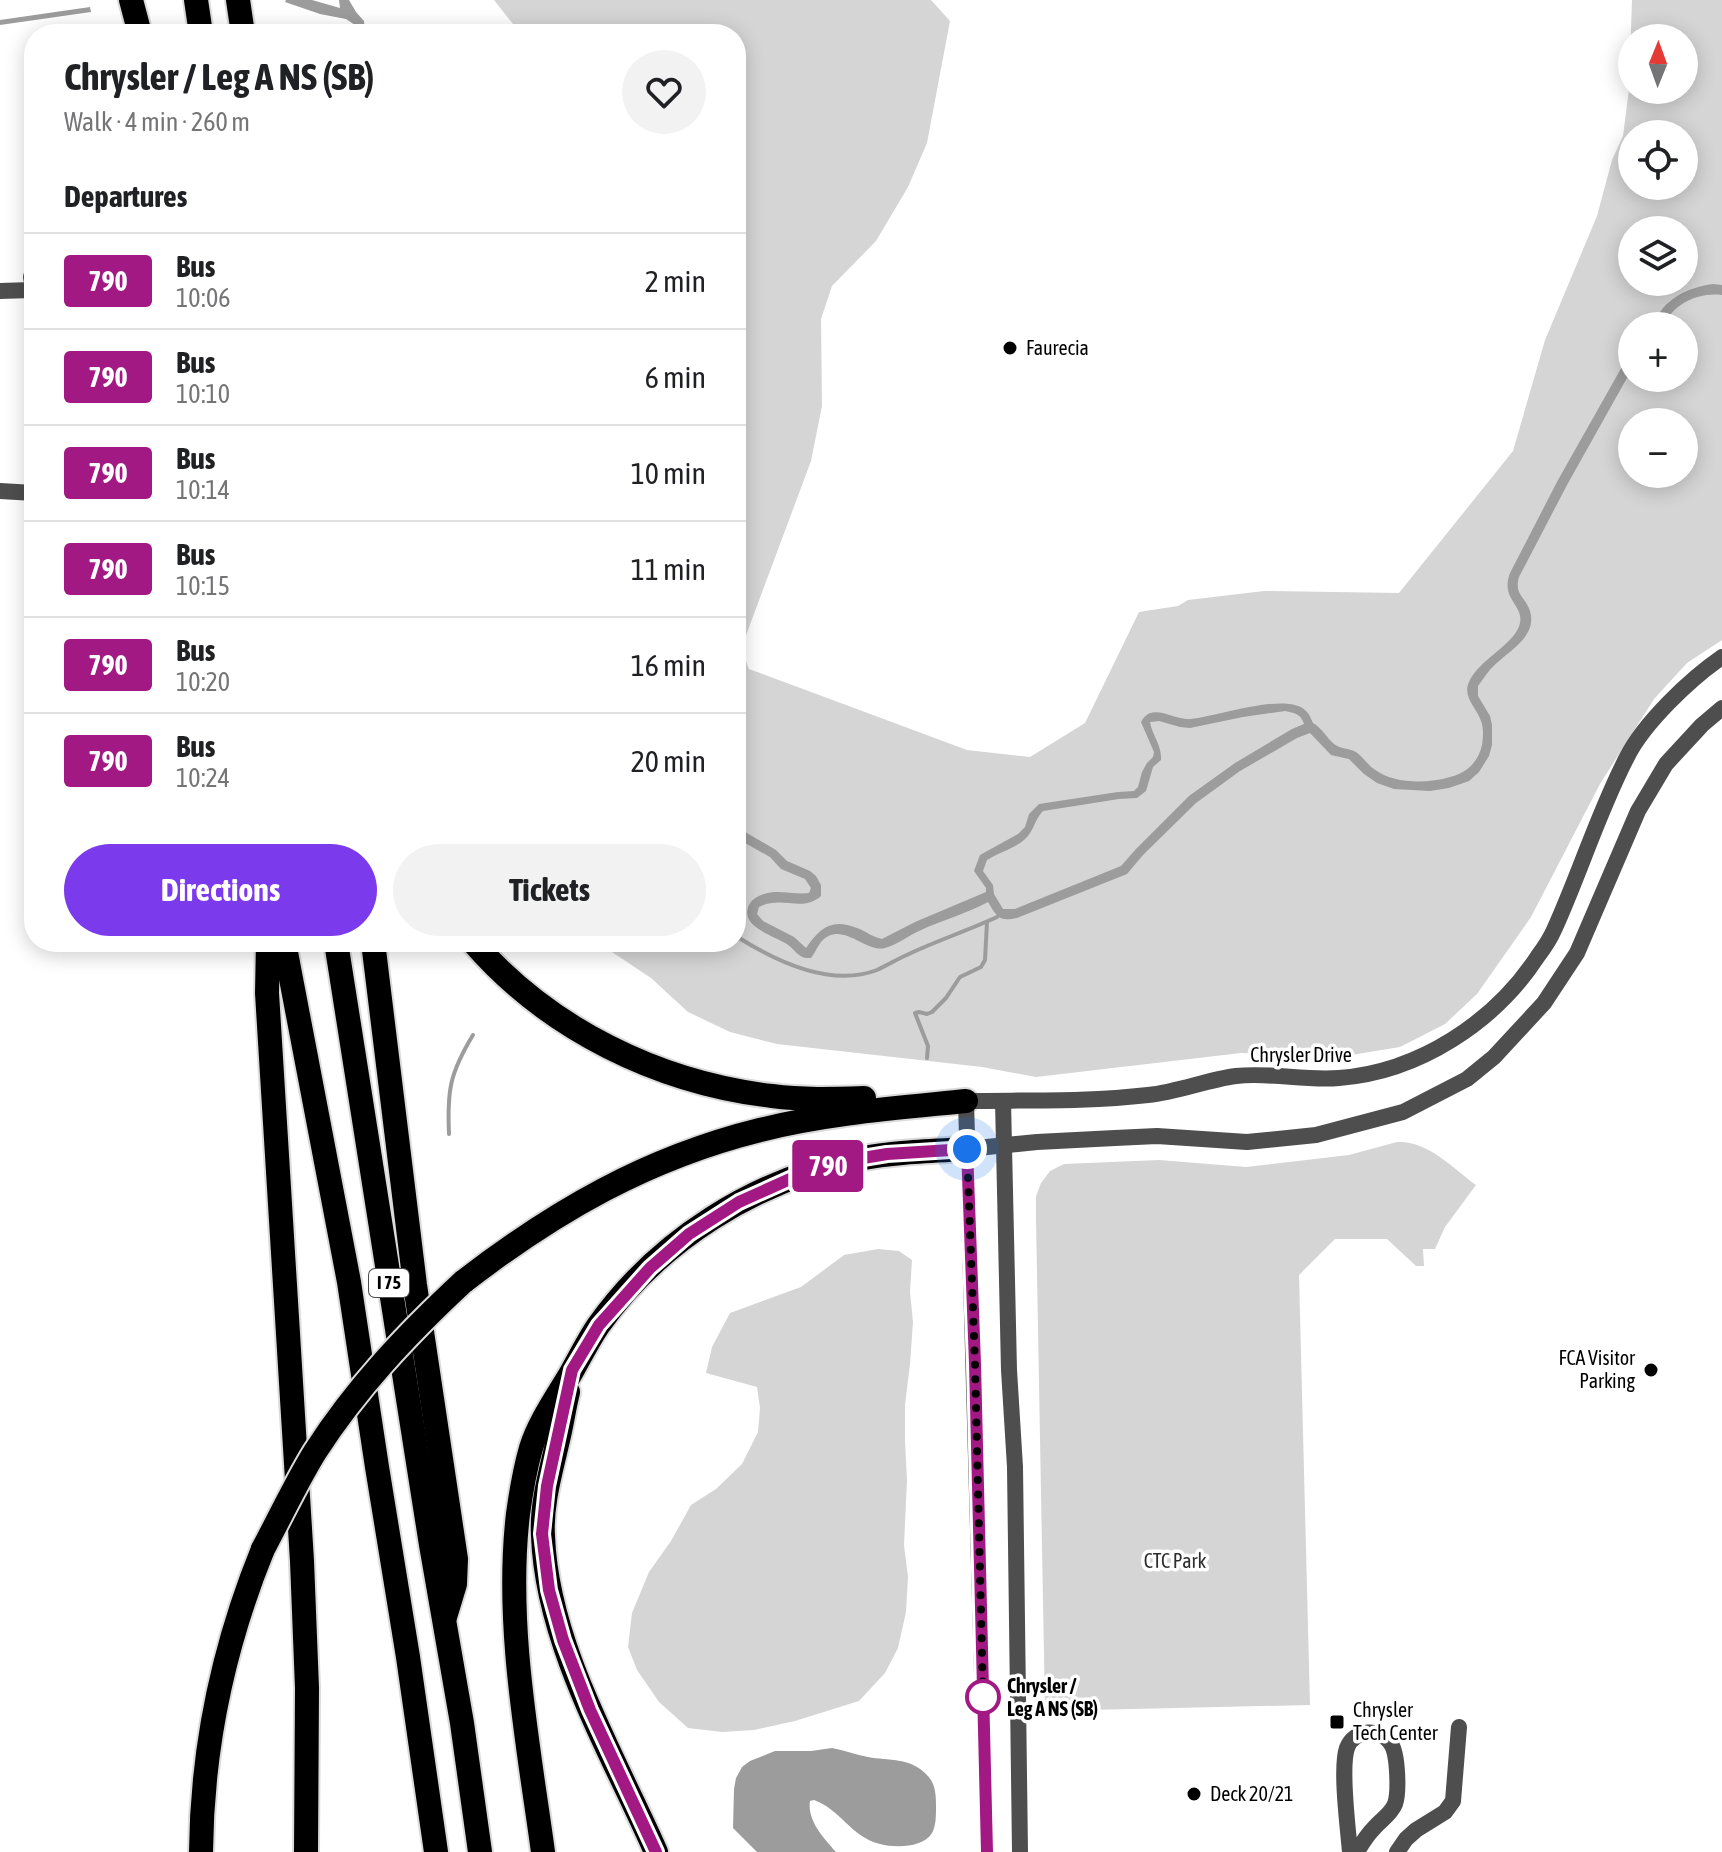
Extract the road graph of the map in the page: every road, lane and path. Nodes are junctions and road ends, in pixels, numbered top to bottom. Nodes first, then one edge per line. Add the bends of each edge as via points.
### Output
1 (131, 0) edge
2 (148, 0) edge
3 (196, 0) edge
4 (238, 0) edge
5 (247, 0) edge
6 (137, 24) edge
7 (151, 24) edge
8 (200, 24) edge
9 (242, 24) edge
10 (248, 24) edge
11 (0, 291) edge
12 (24, 292) edge
13 (0, 491) edge
14 (24, 492) edge
15 (1722, 657) edge
16 (1722, 708) edge
17 (268, 952) edge
18 (286, 952) edge
19 (338, 952) edge
20 (374, 952) edge
21 (482, 952) edge
22 (966, 1101) junction
23 (1003, 1101) junction
24 (1005, 1145) junction
25 (967, 1149) junction
26 (572, 1370) junction
27 (443, 1623) junction
28 (1459, 1727) dead end
29 (201, 1852) edge
30 (306, 1852) edge
31 (436, 1852) edge
32 (480, 1852) edge
33 (543, 1852) edge
34 (656, 1852) edge
35 (987, 1852) edge
36 (1020, 1852) edge
37 (1350, 1852) edge
38 (1357, 1852) edge
39 (1397, 1852) edge

1 - 6 highway
2 - 7 highway
3 - 8 highway
4 - 9 highway
5 - 10 highway
11 - 12 street
13 - 14 street
15 - 23 street, Chrysler Drive via 1662,711 1628,755 1553,934 1530,969 1503,1001 1442,1046 1352,1077 1240,1076 1147,1095
16 - 24 street via 1666,764 1638,811 1577,953 1544,1003 1467,1079 1403,1112 1316,1135 1247,1142 1157,1136
17 - 30 highway via 302,1561
18 - 31 highway, I 75 via 349,1282
19 - 27 highway, I 75
20 - 27 highway via 415,1285 456,1559
21 - 22 highway via 548,1010 608,1048 674,1075 774,1096
22 - 23 street, Chrysler Drive
22 - 25 street
22 - 29 highway, bridge via 821,1117 749,1133 629,1176 521,1238 463,1282 397,1346 314,1454 245,1593 222,1670 204,1782
23 - 24 street
24 - 25 street
24 - 36 street
25 - 26 highway via 857,1159 799,1175 739,1202 679,1242 641,1277 599,1325
25 - 35 street
26 - 33 highway via 532,1446 518,1512 515,1561 516,1628
26 - 34 highway via 547,1486 542,1534 549,1590 590,1710
27 - 32 highway, I 75
28 - 39 street via 1453,1801
37 - 38 street via 1346,1750 1362,1733 1377,1733 1390,1741 1396,1757 1396,1798

